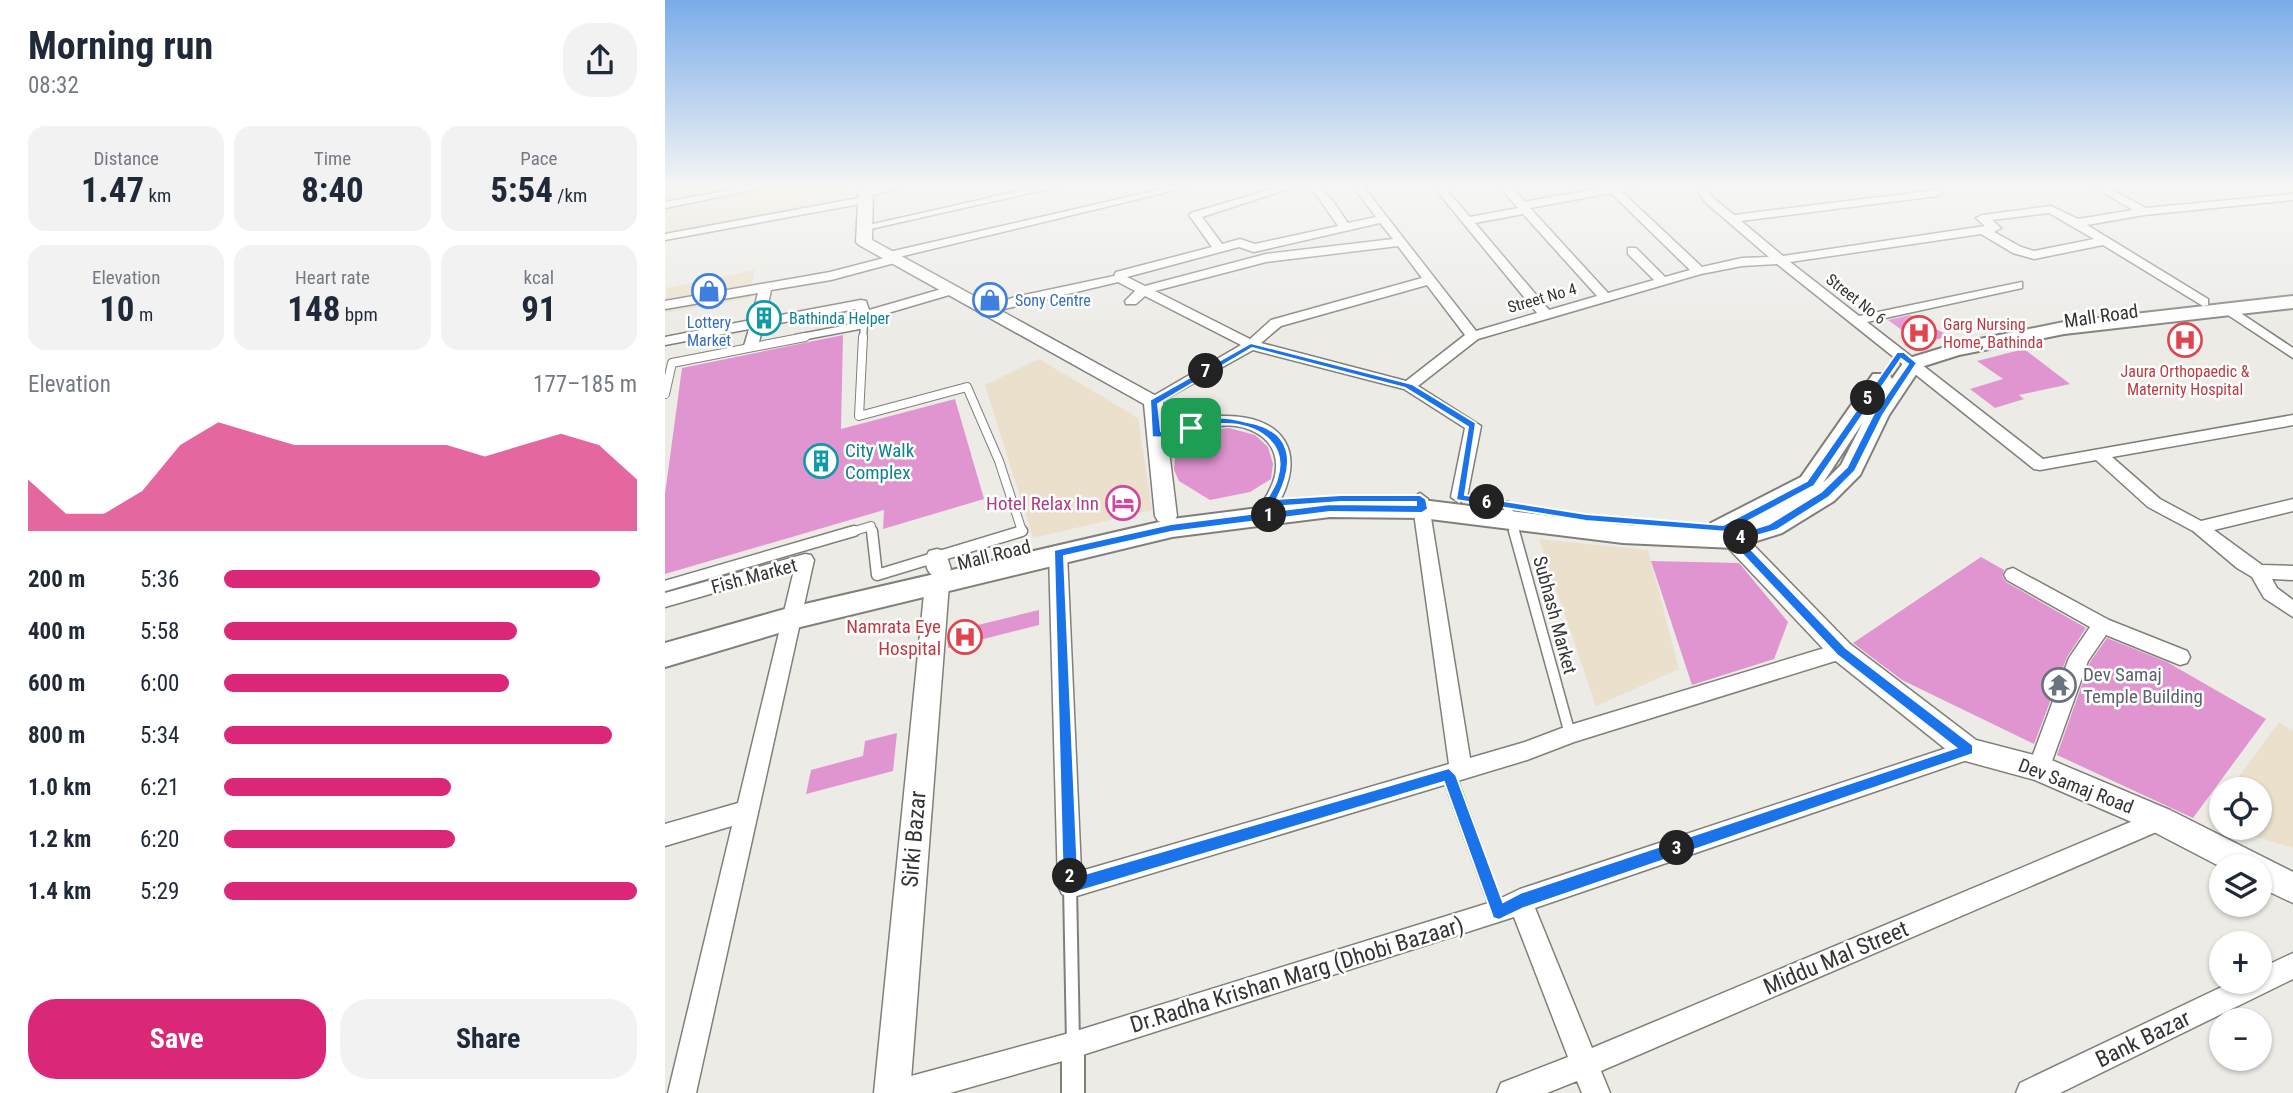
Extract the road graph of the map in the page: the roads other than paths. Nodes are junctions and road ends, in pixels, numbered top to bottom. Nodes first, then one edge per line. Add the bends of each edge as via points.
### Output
1 (865, 236) edge
2 (982, 236) edge
3 (1210, 236) edge
4 (1309, 236) edge
5 (1396, 236) edge
6 (1480, 236) edge
7 (1549, 236) edge
8 (1662, 236) edge
9 (1752, 236) edge
10 (1942, 236) edge
11 (1993, 236) edge
12 (2096, 236) edge
13 (2103, 241) junction
14 (1401, 242) junction
15 (1219, 248) junction
16 (1632, 251) dead end
17 (892, 258) junction
18 (1780, 260) junction
19 (1699, 271) junction
20 (1120, 278) junction
21 (1430, 280) junction
22 (1662, 281) junction
23 (2018, 285) dead end
24 (765, 288) junction
25 (952, 290) junction
26 (1144, 290) junction
27 (2293, 292) edge
28 (1605, 297) junction
29 (1131, 301) dead end
30 (2203, 302) junction
31 (2293, 302) edge
32 (665, 305) edge
33 (2227, 308) junction
34 (986, 309) junction
35 (1544, 313) junction
36 (1857, 320) junction
37 (757, 323) junction
38 (1473, 336) junction
39 (665, 341) edge
40 (751, 345) dead end
41 (1251, 345) junction
42 (2293, 354) edge
43 (1907, 358) junction
44 (1409, 386) junction
45 (665, 394) edge
46 (1153, 402) junction
47 (2293, 420) edge
48 (1156, 435) junction
49 (2100, 455) junction
50 (1459, 498) junction
51 (1270, 504) junction
52 (1421, 504) junction
53 (2293, 505) edge
54 (1509, 511) junction
55 (1165, 516) junction
56 (2199, 527) junction
57 (1729, 534) junction
58 (1058, 553) junction
59 (938, 570) junction
60 (2259, 572) junction
61 (2293, 573) edge
62 (2013, 575) dead end
63 (665, 586) edge
64 (665, 600) edge
65 (794, 609) junction
66 (2293, 610) edge
67 (2102, 625) junction
68 (665, 639) edge
69 (1841, 651) junction
70 (665, 655) edge
71 (2180, 657) dead end
72 (1570, 734) junction
73 (1968, 750) junction
74 (2039, 768) junction
75 (1455, 773) junction
76 (747, 811) junction
77 (2160, 820) junction
78 (665, 835) edge
79 (2227, 854) edge
80 (2272, 878) edge
81 (1070, 886) junction
82 (2293, 888) edge
83 (1510, 907) junction
84 (2293, 966) edge
85 (1073, 1045) junction
86 (1586, 1064) junction
87 (682, 1093) edge
88 (891, 1093) edge
89 (900, 1093) edge
90 (1073, 1093) edge
91 (1511, 1093) edge
92 (1596, 1093) edge
93 (2030, 1093) edge

1 - 17 street via 864,242
2 - 17 street
3 - 15 street
4 - 15 street via 1254,248 1240,243
5 - 14 street
6 - 35 street
7 - 28 street
8 - 19 street
9 - 18 street, Street No 6
10 - 18 street, Street No 4
11 - 13 street via 2034,254
12 - 13 street
13 - 30 street
14 - 21 street
14 - 26 street via 1266,258
15 - 20 street
16 - 22 street
17 - 24 street
17 - 25 street
18 - 19 street, Street No 4
18 - 36 street, Street No 6
19 - 22 street, Street No 4
20 - 26 street
20 - 34 street
21 - 38 street
21 - 41 street via 1276,323
22 - 28 street, Street No 4
23 - 36 street
24 - 32 street
24 - 37 street
25 - 34 street
25 - 37 street via 864,320 861,304
26 - 29 street
26 - 41 street
27 - 30 main road, Mall Road
28 - 35 street, Street No 4
30 - 43 main road, Mall Road via 2037,325
31 - 33 main road
33 - 42 street
33 - 43 main road via 2064,328
34 - 46 street
35 - 38 street, Street No 4
36 - 43 street, Street No 6
37 - 39 street
37 - 40 street
38 - 44 street, Street No 4
41 - 44 street
41 - 46 street
43 - 49 street, Street No 6 via 2040,465
43 - 57 main road via 1810,483
44 - 50 street via 1473,426
45 - 59 lane via 673,363 864,325 859,416 967,387 1003,473 1021,531
46 - 48 street
47 - 49 street, Street No 6
48 - 51 street via 1223,421 1263,428 1277,441 1284,458 1283,479
48 - 55 street
49 - 56 street via 2154,503
50 - 52 main road, Mall Road
50 - 54 main road, Mall Road
51 - 52 main road, Mall Road via 1341,498
51 - 55 main road, Mall Road
52 - 54 main road
52 - 58 main road via 1330,508 1171,528
52 - 75 street
53 - 56 street
54 - 57 main road, Mall Road
54 - 72 lane, Subhash Market
55 - 59 main road, Mall Road
56 - 60 street
57 - 69 street, Dev Samaj Road
58 - 59 main road
58 - 81 street
59 - 63 lane via 877,575 871,526
59 - 65 main road
59 - 88 street, Sirki Bazar
60 - 61 street
60 - 66 street via 2270,593
62 - 67 street
64 - 65 street, Fish Market via 805,561
65 - 68 main road
65 - 70 main road
65 - 76 street
67 - 71 street
67 - 74 street via 2079,659
69 - 72 street
69 - 73 street, Dev Samaj Road
72 - 75 street
73 - 74 street, Dev Samaj Road
73 - 83 street, Dr.Radha Krishan Marg (Dhobi Bazaar)
74 - 77 street, Dev Samaj Road
75 - 81 street
75 - 83 lane
76 - 78 street
76 - 87 street
77 - 79 street, Dev Samaj Road
77 - 86 street, Middu Mal Street
80 - 82 street
81 - 85 lane
83 - 85 street, Dr.Radha Krishan Marg (Dhobi Bazaar)
83 - 86 street
84 - 93 street, Bank Bazar
85 - 89 street, Dr.Radha Krishan Marg (Dhobi Bazaar)
85 - 90 street
86 - 91 street, Middu Mal Street
86 - 92 street

